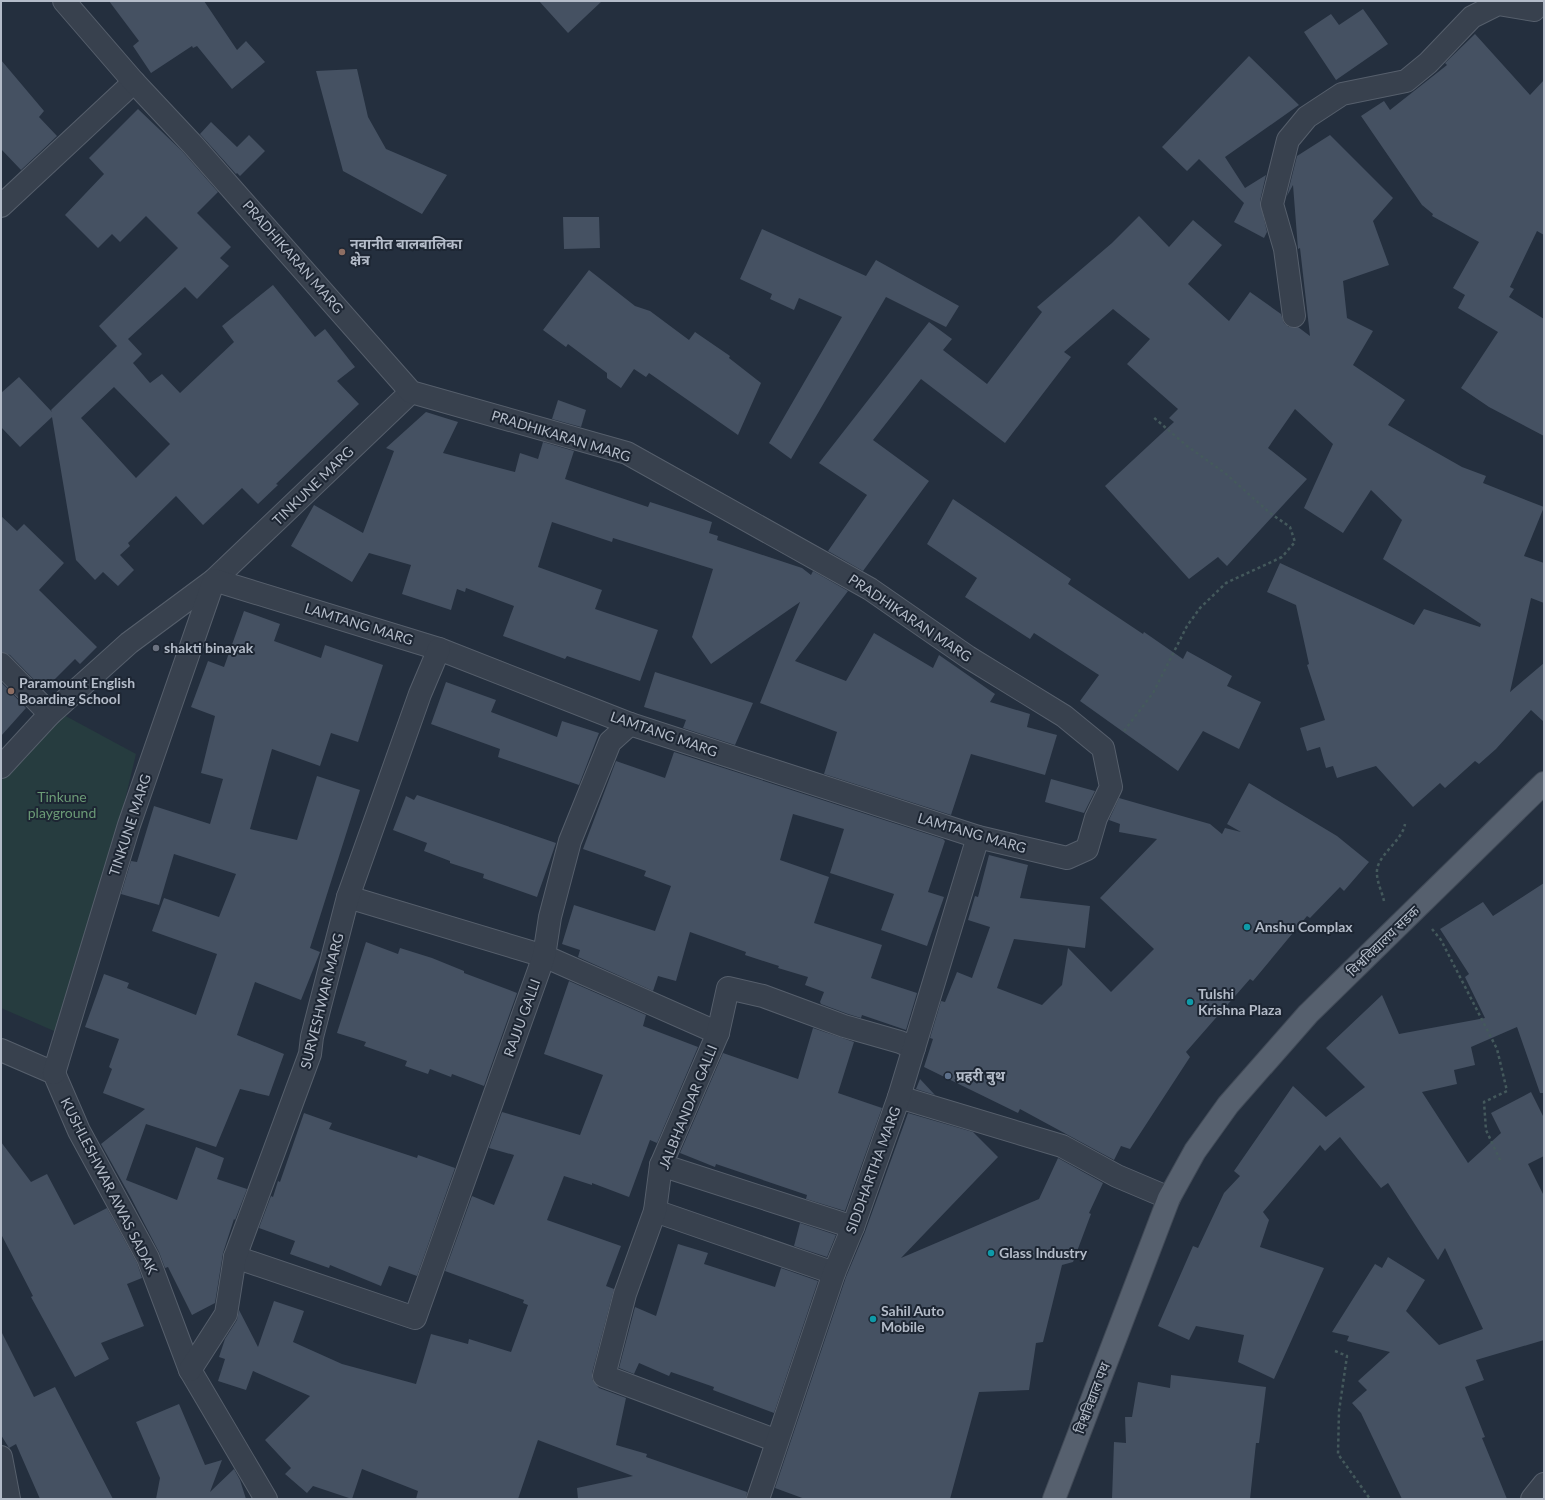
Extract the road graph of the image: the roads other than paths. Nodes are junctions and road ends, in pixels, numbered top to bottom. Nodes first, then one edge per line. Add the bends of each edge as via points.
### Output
1 (64, 1) edge
2 (1541, 1) edge
3 (134, 82) junction
4 (1, 206) edge
5 (1294, 316) dead end
6 (411, 392) junction
7 (214, 580) junction
8 (439, 649) junction
9 (1, 664) edge
10 (50, 714) junction
11 (630, 724) junction
12 (1, 767) edge
13 (1544, 783) edge
14 (1096, 818) joint
15 (978, 837) junction
16 (348, 897) junction
17 (544, 956) junction
18 (718, 1033) junction
19 (914, 1048) junction
20 (1, 1050) edge
21 (54, 1074) junction
22 (899, 1097) junction
23 (661, 1165) junction
24 (1169, 1198) junction
25 (655, 1211) junction
26 (853, 1227) junction
27 (235, 1257) junction
28 (834, 1273) junction
29 (190, 1370) junction
30 (777, 1441) junction
31 (1, 1457) edge
32 (1544, 1484) edge
33 (9, 1499) edge
34 (266, 1499) edge
35 (758, 1499) edge
36 (1054, 1499) edge
37 (1532, 1499) edge

1 - 3 street, PRADHIKARAN MARG
2 - 5 street via 1534,10 1498,4 1472,16 1428,63 1406,81 1342,94 1307,117 1288,140 1272,204 1285,249
3 - 4 street
3 - 6 street, PRADHIKARAN MARG via 200,152
6 - 7 street, TINKUNE MARG
6 - 14 street, PRADHIKARAN MARG via 627,453 870,589 968,657 1064,716 1104,748 1111,787
7 - 8 street, LAMTANG MARG
7 - 10 street, TINKUNE MARG via 129,643
7 - 21 street, TINKUNE MARG via 129,825
8 - 11 street, LAMTANG MARG
8 - 16 street, SURVESHWAR MARG via 420,694
9 - 10 street
10 - 12 street, TINKUNE MARG
11 - 15 street, LAMTANG MARG
11 - 17 street, RAJJU GALLI via 610,742 570,841 550,917
13 - 24 main road, विश्वविद्यालय सडक via 1308,1014 1228,1106 1196,1151
14 - 15 street, LAMTANG MARG via 1087,849 1067,858
15 - 19 street, SIDDHARTHA MARG
16 - 17 street
16 - 27 street, SURVESHWAR MARG via 312,1037 310,1054
17 - 18 street
17 - 27 street, RAJJU GALLI via 415,1318
18 - 19 street, JALBHANDAR GALLI via 728,988 763,996
18 - 23 street, JALBHANDAR GALLI
19 - 22 street, SIDDHARTHA MARG
20 - 21 street
21 - 29 street, KUSHLESHWAR AWAS SADAK via 79,1131 148,1258
22 - 24 street via 1062,1146 1117,1176
22 - 26 street, SIDDHARTHA MARG
23 - 25 street, JALBHANDAR GALLI
23 - 26 street
24 - 36 main road, विश्वविद्याल पथ
25 - 28 street
25 - 30 street, JALBHANDAR GALLI via 625,1294 604,1376
26 - 28 street, SIDDHARTHA MARG
27 - 29 street, SURVESHWAR MARG via 226,1314
28 - 30 street, SIDDHARTHA MARG
29 - 34 street, KUSHLESHWAR AWAS SADAK
30 - 35 street, SIDDHARTHA MARG
31 - 33 street
32 - 37 street

